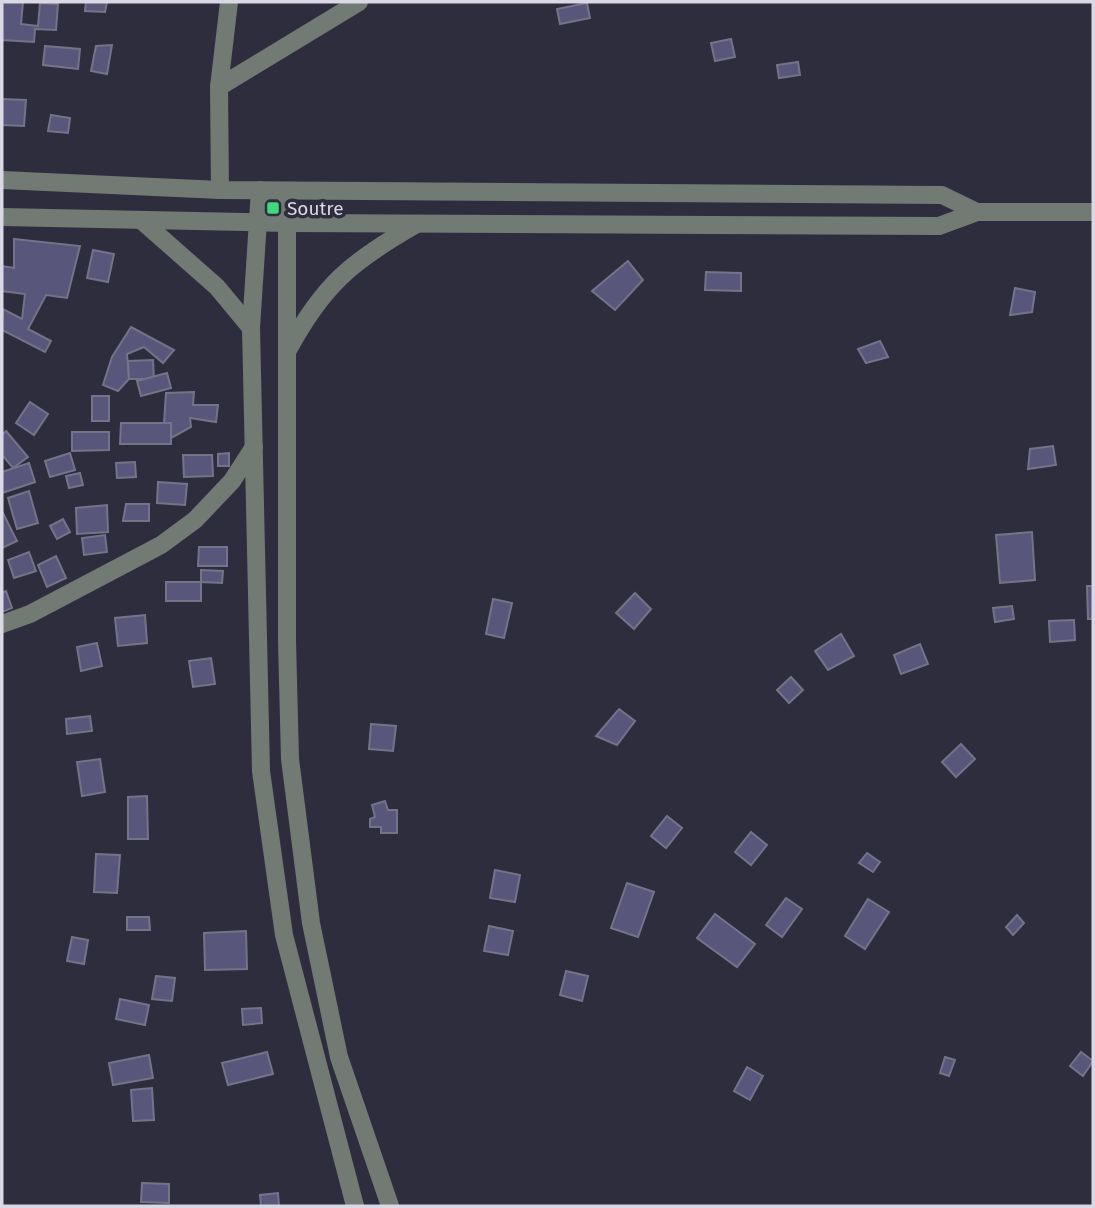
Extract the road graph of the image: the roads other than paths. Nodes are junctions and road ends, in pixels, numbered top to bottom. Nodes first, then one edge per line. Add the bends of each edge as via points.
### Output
1 (229, 2) edge
2 (359, 2) edge
3 (219, 87) junction
4 (2, 180) edge
5 (220, 190) junction
6 (260, 190) junction
7 (287, 191) junction
8 (977, 212) junction
9 (1093, 212) edge
10 (2, 217) edge
11 (141, 220) junction
12 (257, 223) junction
13 (287, 223) junction
14 (418, 224) junction
15 (251, 328) junction
16 (287, 353) junction
17 (254, 447) junction
18 (2, 624) edge
19 (355, 1206) edge
20 (390, 1206) edge

1 - 3 street
2 - 3 street
3 - 5 street
4 - 5 street
5 - 6 street
6 - 7 street
6 - 12 street
7 - 8 street via 942,195
7 - 13 street
8 - 9 street
8 - 14 street via 939,226
10 - 11 street
11 - 12 street
11 - 15 street via 217,287
12 - 13 street
12 - 15 street
13 - 14 street
13 - 16 street
14 - 16 street via 375,248 338,277 310,310
15 - 17 street
16 - 20 street via 290,760 311,923 340,1057
17 - 18 street via 232,481 195,520 161,545 30,614
17 - 19 street via 261,771 284,935

